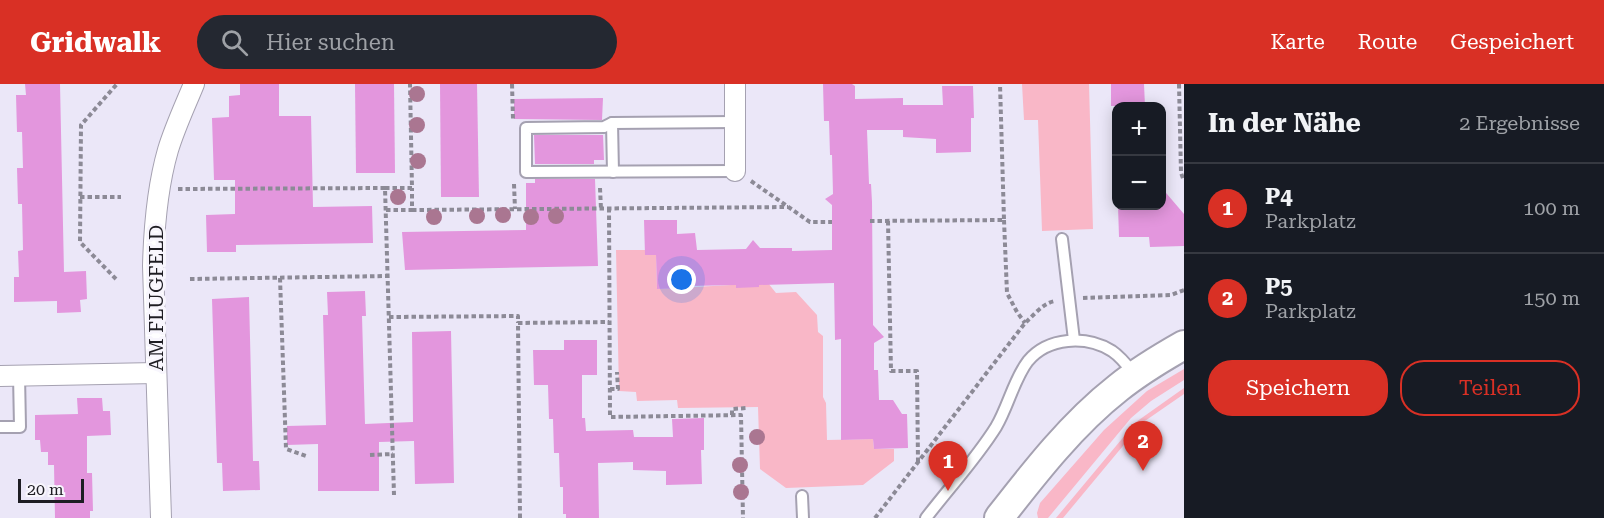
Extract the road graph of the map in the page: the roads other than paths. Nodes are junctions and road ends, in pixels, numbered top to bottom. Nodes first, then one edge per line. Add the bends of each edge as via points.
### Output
1 (194, 84) edge
2 (735, 84) edge
3 (735, 122) junction
4 (612, 123) junction
5 (735, 171) joint
6 (613, 172) junction
7 (1062, 239) dead end
8 (1074, 340) junction
9 (1184, 345) edge
10 (156, 374) junction
11 (9, 375) edge
12 (1135, 376) junction
13 (0, 428) edge
14 (802, 496) dead end
15 (1007, 515) edge
16 (161, 518) edge
17 (803, 518) edge
18 (926, 518) edge

1 - 10 street, AM FLUGFELD via 168,149 154,225
2 - 3 street
3 - 4 lane
3 - 5 street
4 - 6 lane
4 - 6 lane via 604,128 526,128 526,172
5 - 6 lane
7 - 8 lane
8 - 12 lane via 1109,349
8 - 18 lane via 1046,347 1028,361 996,428
9 - 12 street
10 - 11 street
10 - 16 street, AM FLUGFELD
11 - 13 lane via 20,427
12 - 15 street via 1084,419
14 - 17 lane

